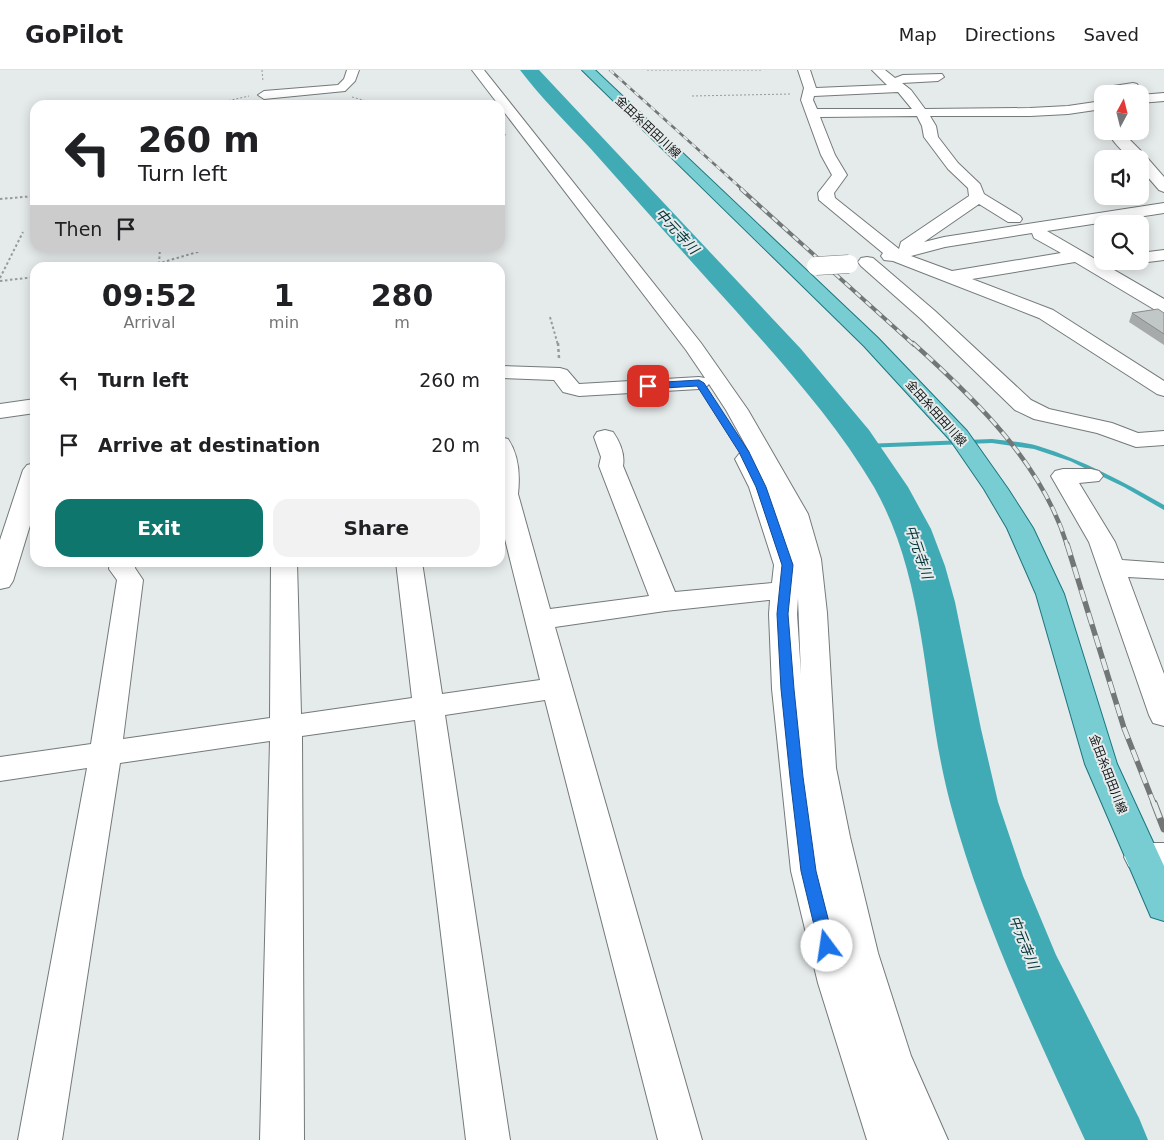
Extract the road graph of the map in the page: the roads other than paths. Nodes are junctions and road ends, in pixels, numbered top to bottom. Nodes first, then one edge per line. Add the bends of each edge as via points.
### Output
1 (353, 70) edge
2 (478, 70) edge
3 (588, 70) edge
4 (804, 70) edge
5 (878, 70) edge
6 (938, 77) dead end
7 (896, 85) junction
8 (809, 93) junction
9 (264, 94) road end
10 (1164, 97) edge
11 (1149, 98) edge
12 (501, 100) edge
13 (505, 105) edge
14 (1094, 106) edge
15 (1011, 111) junction
16 (812, 113) junction
17 (922, 113) junction
18 (1094, 121) edge
19 (1121, 140) edge
20 (1164, 187) edge
21 (976, 196) junction
22 (1164, 208) edge
23 (1014, 219) dead end
24 (1079, 221) junction
25 (1093, 233) dead end
26 (1040, 234) dead end
27 (896, 254) junction
28 (1164, 254) edge
29 (1077, 256) junction
30 (1149, 256) edge
31 (858, 263) junction
32 (805, 267) junction
33 (1121, 270) edge
34 (951, 277) junction
35 (1164, 296) edge
36 (1164, 307) edge
37 (685, 335) junction
38 (505, 372) edge
39 (699, 383) junction
40 (1164, 390) edge
41 (30, 407) edge
42 (0, 411) edge
43 (605, 437) dead end
44 (1164, 438) edge
45 (505, 463) edge
46 (1091, 476) dead end
47 (30, 486) edge
48 (122, 567) edge
49 (284, 567) edge
50 (410, 567) edge
51 (1112, 568) junction
52 (1164, 570) edge
53 (0, 581) edge
54 (785, 592) junction
55 (665, 602) junction
56 (540, 620) junction
57 (557, 688) junction
58 (429, 706) junction
59 (1164, 715) edge
60 (286, 728) junction
61 (106, 754) junction
62 (0, 769) edge
63 (1153, 857) edge
64 (1164, 906) edge
65 (40, 1140) edge
66 (282, 1140) edge
67 (488, 1140) edge
68 (680, 1140) edge
69 (889, 1140) edge
70 (926, 1140) edge

1 - 9 street via 349,81 340,88
2 - 12 street
3 - 32 main road, 金田糸田田川線
4 - 8 street
5 - 7 street
6 - 7 street via 903,79
7 - 8 street
7 - 17 street via 907,93
8 - 16 street via 807,100
10 - 11 street
13 - 37 street
14 - 15 street
15 - 17 street
15 - 18 street via 1022,115
16 - 17 street
16 - 27 street via 828,155 840,175 826,193 827,200
17 - 21 street via 931,137 953,166 975,187
19 - 20 street
21 - 23 street
21 - 27 street
22 - 24 street
24 - 25 street
24 - 27 street via 944,242
26 - 29 street
27 - 31 street
27 - 34 street
28 - 30 street
29 - 34 street
29 - 36 street
31 - 32 street, bridge
31 - 44 street via 928,315 1023,405 1042,414 1104,428 1136,440
32 - 63 main road, 金田糸田田川線 via 959,436 1020,528 1050,594 1102,764
33 - 35 street
34 - 40 street via 1046,314
37 - 39 street via 678,338
37 - 70 street via 737,410 796,514 808,559 820,768 833,837 860,953 891,1056
38 - 39 street via 560,374 570,388 579,390
39 - 54 street via 744,452 761,487 787,565
41 - 42 street
43 - 55 street via 613,457 611,466
45 - 56 street via 508,475 506,494
46 - 51 street via 1063,476 1102,542
47 - 53 street
48 - 61 street via 130,580
49 - 60 street
50 - 58 street
51 - 52 street
51 - 59 street
54 - 55 street
54 - 69 street via 787,689 809,871 836,983
55 - 56 street
56 - 57 street
57 - 58 street
57 - 68 street
58 - 60 street
58 - 67 street
60 - 61 street
60 - 66 street
61 - 62 street
61 - 65 street
63 - 64 main road, 金田糸田田川線

